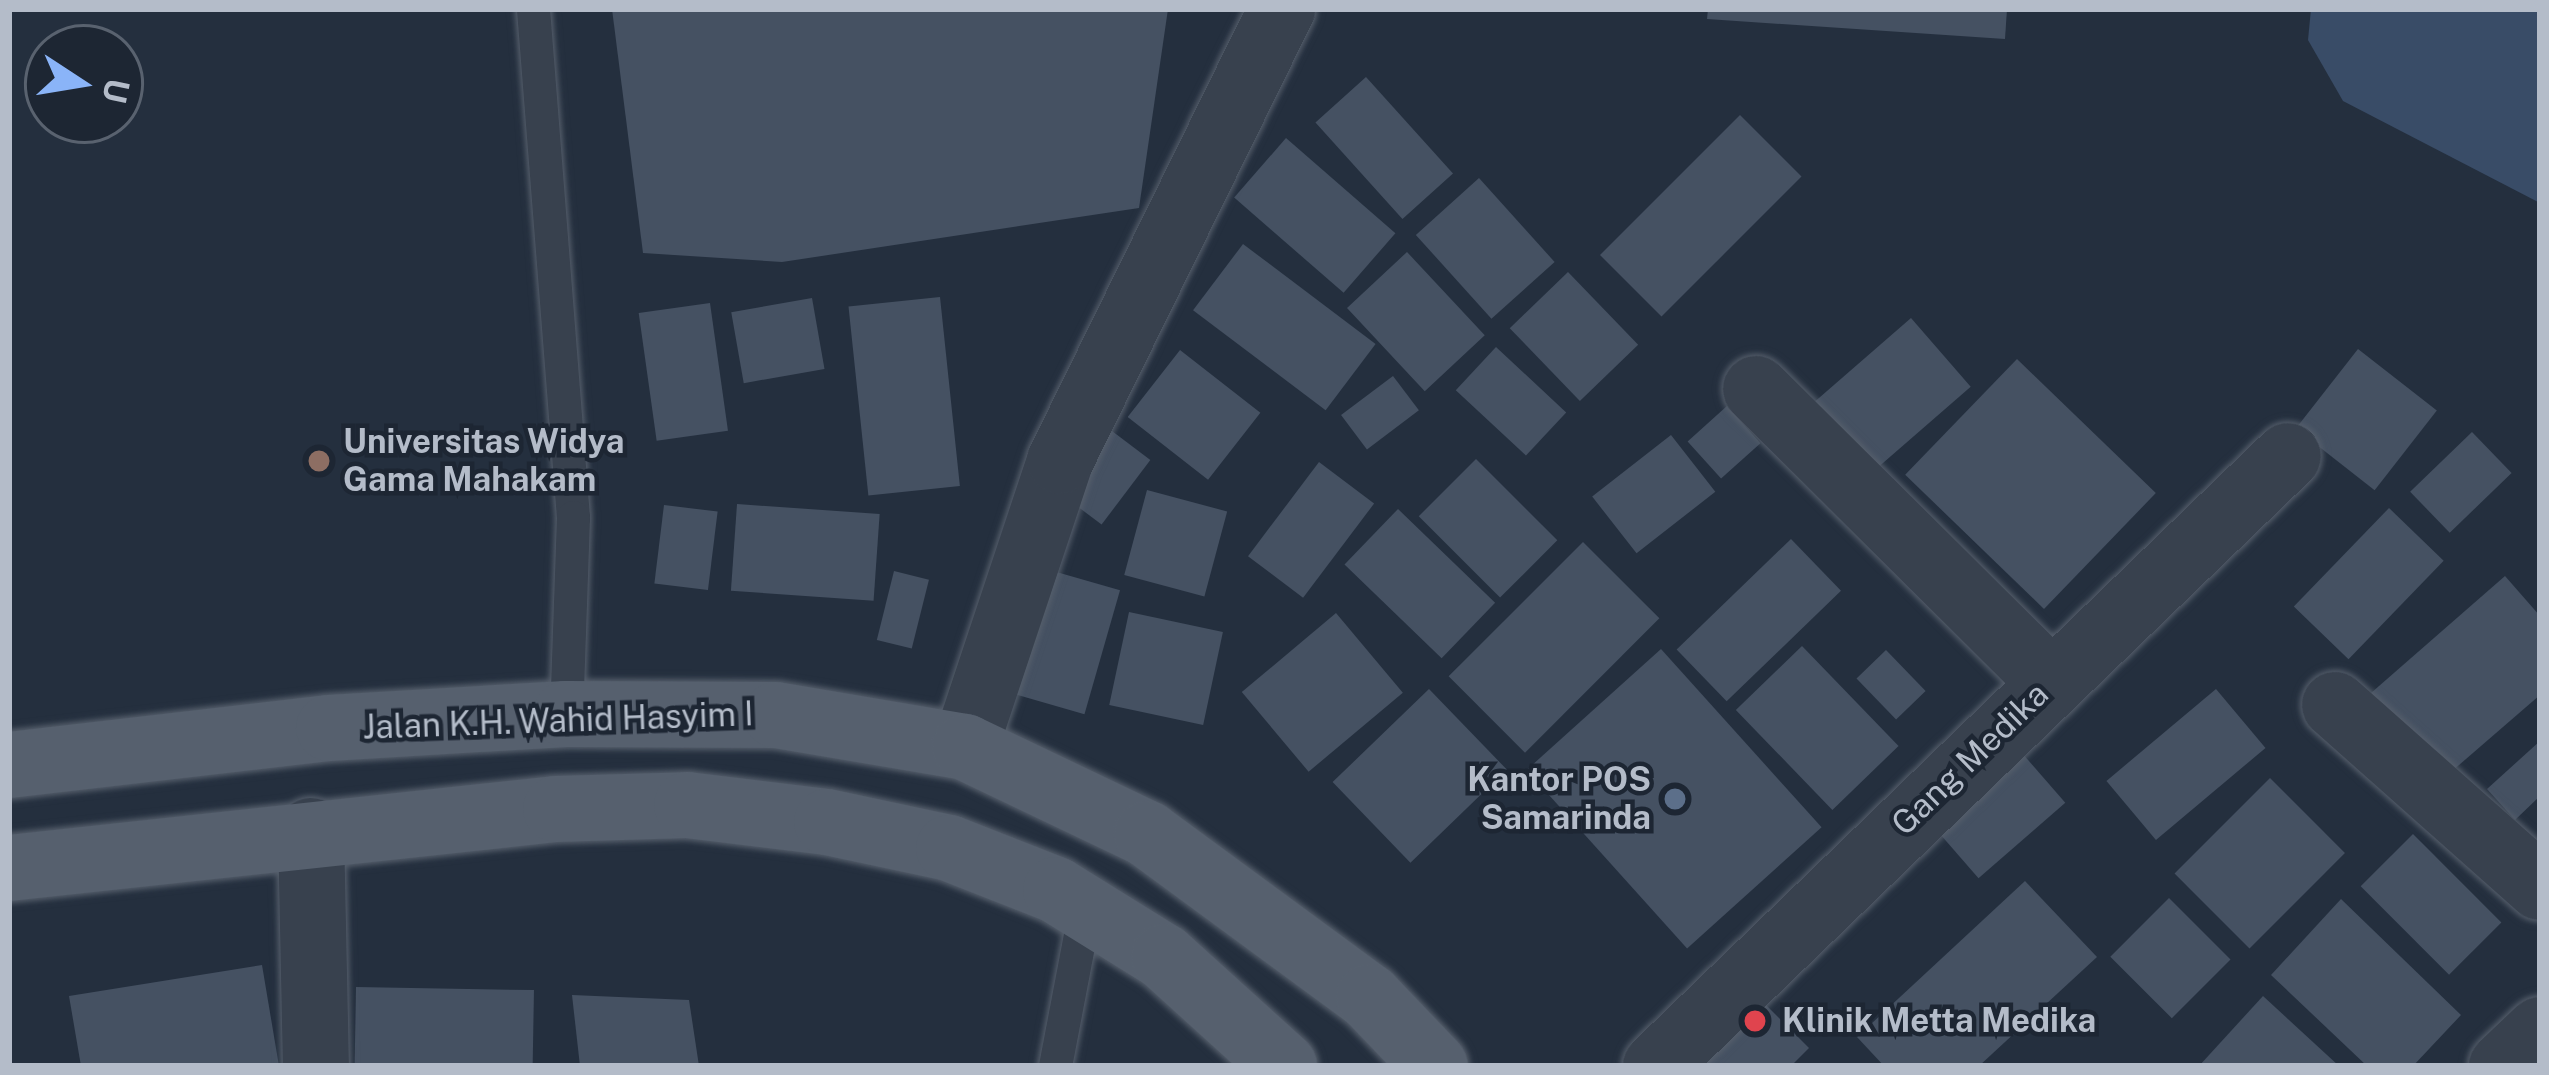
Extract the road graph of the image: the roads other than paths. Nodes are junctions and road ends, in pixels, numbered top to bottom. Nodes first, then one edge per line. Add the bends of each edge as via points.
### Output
1 (532, 9) edge
2 (1282, 9) edge
3 (1756, 389) dead end
4 (2288, 456) dead end
5 (2050, 681) junction
6 (2335, 705) dead end
7 (566, 714) junction
8 (965, 747) junction
9 (9, 765) edge
10 (556, 809) junction
11 (311, 831) junction
12 (9, 868) edge
13 (2540, 887) edge
14 (1085, 908) junction
15 (2540, 1030) edge
16 (316, 1066) edge
17 (1055, 1066) edge
18 (1284, 1066) edge
19 (1436, 1066) edge
20 (1656, 1066) edge
21 (2502, 1066) edge

1 - 7 lane via 573,517
2 - 8 street via 1060,461
3 - 5 street
4 - 5 street, Gang Medika
5 - 20 street, Gang Medika
6 - 13 street
7 - 8 main road, Jalan K.H. Wahid Hasyim I via 776,716
7 - 9 main road, Jalan K.H. Wahid Hasyim I via 329,728
7 - 10 main road
8 - 19 main road, Jalan K.H. Wahid Hasyim I via 1147,834 1370,997
10 - 11 main road
10 - 14 main road via 687,805 827,822 950,848
11 - 12 main road
11 - 16 street
14 - 17 lane
14 - 18 main road via 1164,957
15 - 21 street

